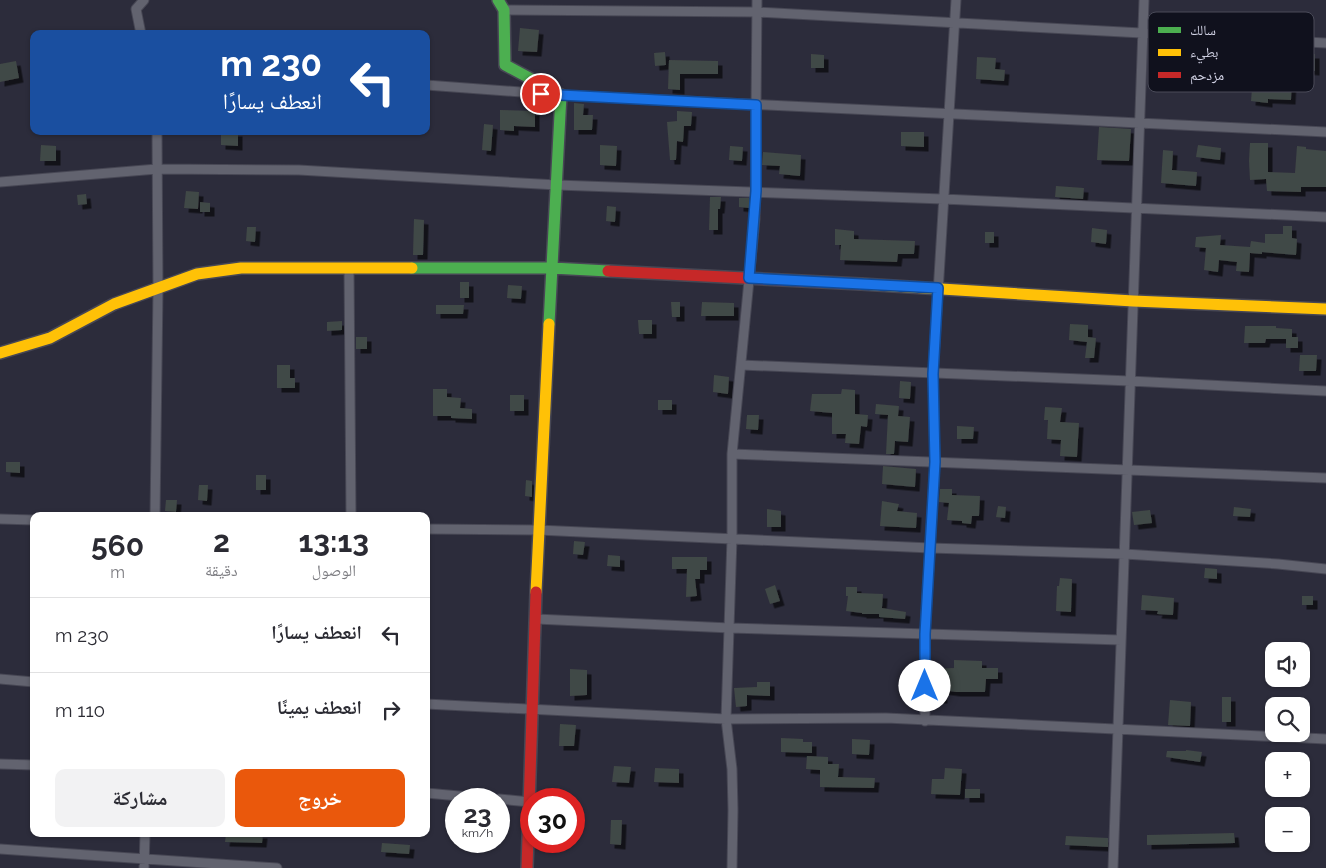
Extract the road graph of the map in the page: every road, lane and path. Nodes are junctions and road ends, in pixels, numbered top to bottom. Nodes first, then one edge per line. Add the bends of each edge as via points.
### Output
1 (144, 0) edge
2 (757, 0) edge
3 (956, 0) edge
4 (1144, 0) edge
5 (501, 5) edge
6 (756, 12) junction
7 (955, 23) junction
8 (140, 30) edge
9 (1142, 33) junction
10 (1148, 33) edge
11 (430, 85) edge
12 (561, 95) junction
13 (756, 105) junction
14 (948, 114) junction
15 (1139, 123) junction
16 (1326, 132) edge
17 (157, 135) edge
18 (157, 168) junction
19 (0, 182) edge
20 (557, 185) junction
21 (756, 191) junction
22 (943, 199) junction
23 (1136, 208) junction
24 (1326, 218) edge
25 (349, 268) junction
26 (552, 268) junction
27 (749, 278) junction
28 (938, 288) junction
29 (158, 289) junction
30 (1133, 301) junction
31 (1326, 309) edge
32 (0, 354) edge
33 (741, 365) junction
34 (933, 374) junction
35 (1130, 381) junction
36 (1326, 391) edge
37 (732, 454) junction
38 (935, 462) junction
39 (1128, 470) junction
40 (1326, 478) edge
41 (155, 512) edge
42 (351, 512) edge
43 (0, 519) edge
44 (30, 520) edge
45 (430, 529) edge
46 (538, 530) junction
47 (732, 538) junction
48 (930, 548) junction
49 (1124, 554) junction
50 (1326, 569) edge
51 (536, 619) junction
52 (730, 628) junction
53 (925, 634) junction
54 (1122, 640) junction
55 (0, 679) edge
56 (30, 682) edge
57 (430, 704) edge
58 (534, 708) junction
59 (726, 719) junction
60 (925, 721) junction
61 (1118, 728) junction
62 (1326, 739) edge
63 (0, 764) edge
64 (30, 765) edge
65 (531, 788) edge
66 (430, 793) edge
67 (445, 795) edge
68 (145, 837) edge
69 (0, 849) edge
70 (528, 853) edge
71 (144, 858) junction
72 (144, 868) edge
73 (277, 868) edge
74 (527, 868) edge
75 (732, 868) edge
76 (1113, 868) edge

1 - 8 street via 136,9
2 - 6 street
3 - 7 street
4 - 9 street
5 - 6 street
5 - 12 street via 505,65
6 - 7 street
6 - 13 street
7 - 9 street
7 - 14 street
9 - 10 street
9 - 15 street
11 - 12 street
12 - 13 street
12 - 20 street
13 - 14 street
13 - 21 street
14 - 15 street
14 - 22 street
15 - 16 street
15 - 23 street
17 - 18 street
18 - 19 street
18 - 20 street via 299,170
18 - 29 street
20 - 21 street
20 - 26 street
21 - 22 street
21 - 27 street
22 - 23 street
22 - 28 street
23 - 24 street
23 - 30 street
25 - 26 street
25 - 29 street via 241,268 197,274
25 - 42 street
26 - 27 street
26 - 46 street
27 - 28 street
27 - 33 street
28 - 30 street
28 - 34 street
29 - 32 street via 114,304 50,338
29 - 41 street
30 - 31 street
30 - 35 street
33 - 34 street
33 - 37 street
34 - 35 street
34 - 38 street
35 - 36 street
35 - 39 street
37 - 38 street
37 - 47 street
38 - 39 street
38 - 48 street
39 - 40 street
39 - 49 street
43 - 44 street
45 - 46 street
46 - 47 street
46 - 51 street
47 - 48 street
47 - 52 street
48 - 49 street
48 - 53 street
49 - 50 street
49 - 54 street
51 - 52 street
51 - 58 street
52 - 53 street
52 - 59 street
53 - 54 street
53 - 60 street
54 - 61 street
55 - 56 street
57 - 58 street
58 - 59 street
58 - 65 street
59 - 60 street via 886,718
59 - 75 street via 732,777
60 - 61 street
61 - 62 street
61 - 76 street
63 - 64 street
66 - 67 street
68 - 71 street
69 - 71 street
70 - 74 street
71 - 72 street
71 - 73 street

